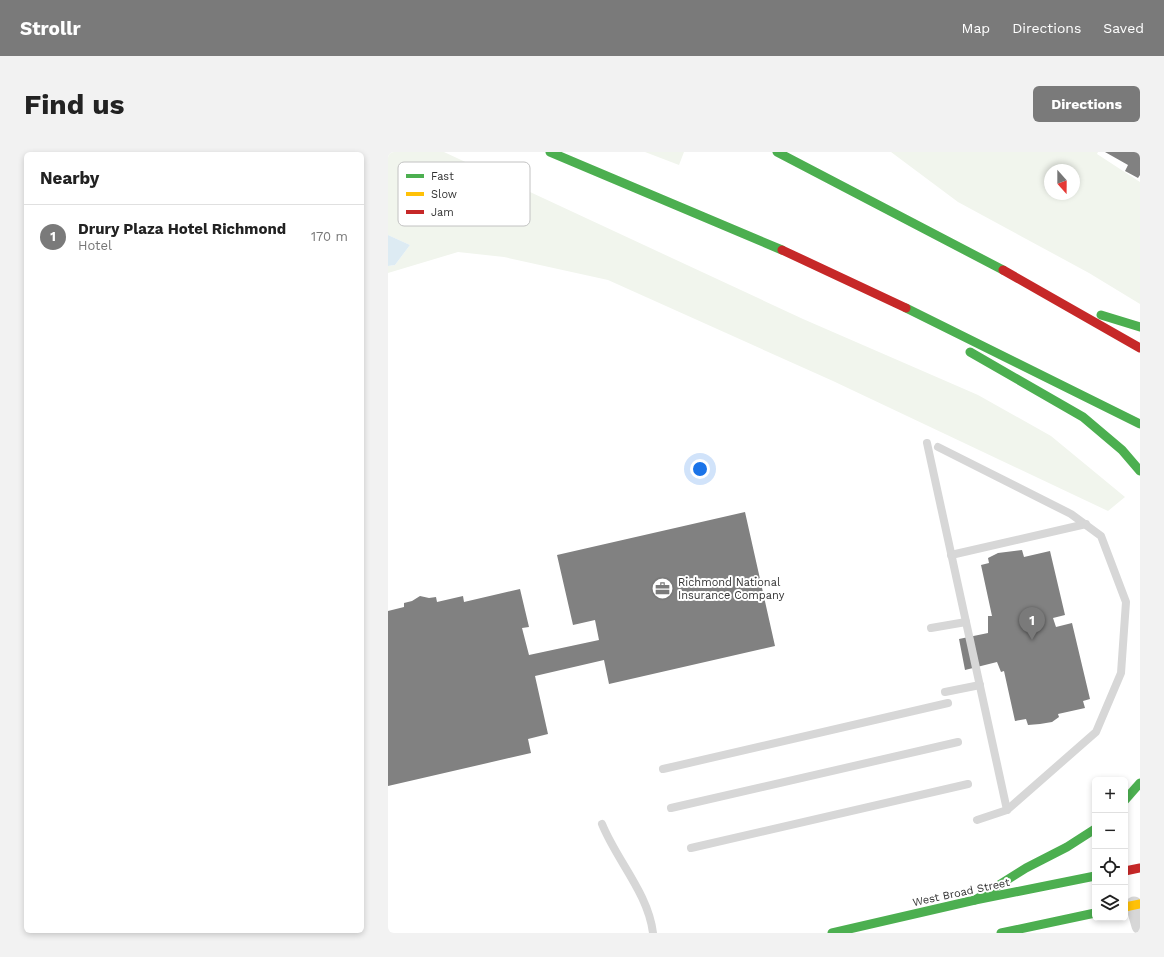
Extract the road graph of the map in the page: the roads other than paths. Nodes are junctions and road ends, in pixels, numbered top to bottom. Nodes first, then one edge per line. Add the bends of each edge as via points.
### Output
1 (550, 152) edge
2 (777, 152) edge
3 (884, 298) junction
4 (1060, 301) junction
5 (1140, 327) edge
6 (1140, 348) edge
7 (1140, 424) edge
8 (927, 443) dead end
9 (938, 447) dead end
10 (1140, 470) edge
11 (1086, 524) junction
12 (951, 555) junction
13 (966, 622) junction
14 (931, 628) dead end
15 (980, 685) junction
16 (946, 692) dead end
17 (948, 703) dead end
18 (958, 742) dead end
19 (663, 769) dead end
20 (1140, 783) edge
21 (968, 784) dead end
22 (1128, 797) edge
23 (671, 808) dead end
24 (1007, 810) junction
25 (977, 820) dead end
26 (602, 824) dead end
27 (1092, 831) edge
28 (690, 848) dead end
29 (1140, 868) edge
30 (1128, 870) edge
31 (1092, 877) edge
32 (975, 900) junction
33 (1133, 906) edge
34 (1092, 914) edge
35 (1140, 926) edge
36 (653, 933) edge
37 (832, 933) edge
38 (1001, 933) edge

1 - 3 main road via 753,238
2 - 4 main road via 939,235
3 - 7 main road
3 - 10 main road via 996,369 1082,415 1112,439
4 - 5 main road
4 - 6 main road
8 - 12 lane
9 - 11 lane via 1072,514
11 - 12 lane
11 - 24 lane via 1101,536 1126,602 1121,672 1096,732
12 - 13 lane
13 - 14 lane
13 - 15 lane
15 - 16 lane
15 - 24 lane
17 - 19 lane
18 - 23 lane
20 - 22 main road
21 - 28 lane
24 - 25 lane
26 - 36 lane via 641,896
27 - 32 main road
29 - 30 main road
31 - 32 main road, West Broad Street
32 - 37 main road, West Broad Street
33 - 35 street
34 - 38 main road

